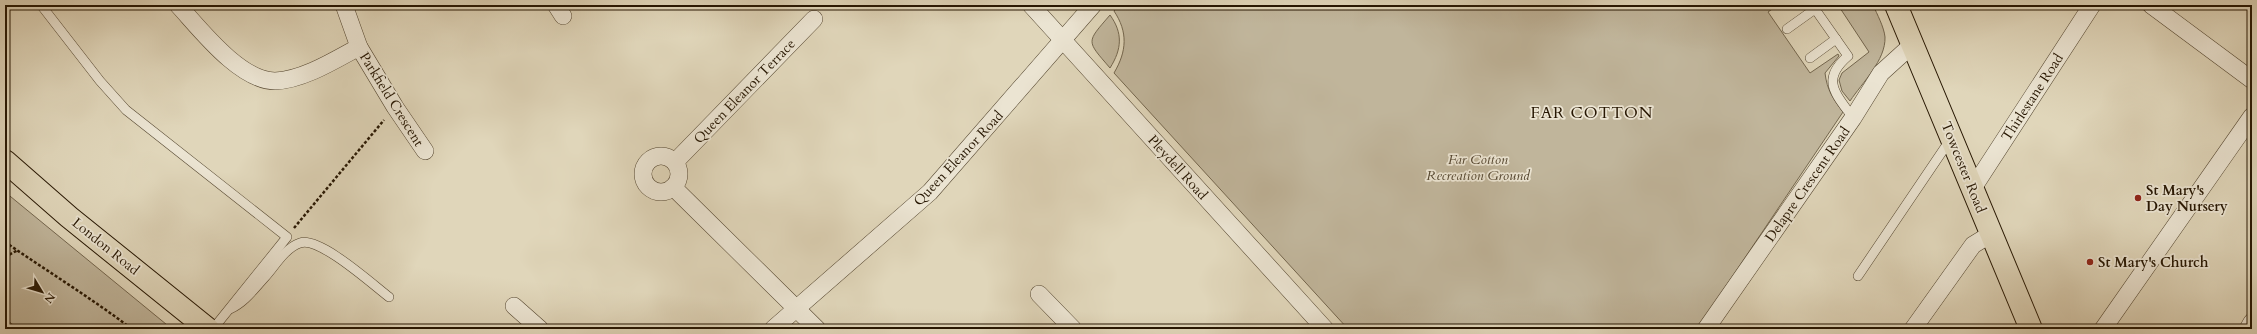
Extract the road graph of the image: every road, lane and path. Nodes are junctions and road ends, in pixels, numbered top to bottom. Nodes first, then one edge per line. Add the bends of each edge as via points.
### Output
1 (41, 5) edge
2 (178, 5) edge
3 (344, 5) edge
4 (1031, 5) edge
5 (1093, 5) edge
6 (1896, 5) edge
7 (2092, 5) edge
8 (2151, 5) edge
9 (814, 19) dead end
10 (1787, 29) dead end
11 (1836, 39) junction
12 (1063, 41) junction
13 (1913, 44) junction
14 (359, 47) junction
15 (1810, 58) dead end
16 (2252, 80) edge
17 (395, 107) junction
18 (2252, 116) edge
19 (1853, 118) junction
20 (1952, 137) junction
21 (425, 151) dead end
22 (5, 161) edge
23 (675, 162) junction
24 (673, 187) junction
25 (1973, 188) junction
26 (1991, 234) junction
27 (287, 237) junction
28 (5, 242) edge
29 (18, 250) junction
30 (5, 257) edge
31 (1858, 276) dead end
32 (1039, 294) dead end
33 (389, 297) dead end
34 (514, 306) dead end
35 (797, 308) junction
36 (226, 311) junction
37 (2252, 322) edge
38 (132, 329) edge
39 (208, 329) edge
40 (213, 329) edge
41 (540, 329) edge
42 (773, 329) edge
43 (818, 329) edge
44 (1073, 329) edge
45 (1325, 329) edge
46 (1706, 329) edge
47 (1913, 329) edge
48 (2031, 329) edge
49 (2103, 329) edge
50 (2248, 329) edge

1 - 27 lane via 126,110
2 - 14 street via 224,55 248,73 274,81 314,71
3 - 14 street, Parkfield Crescent
4 - 12 street, Pleydell Road
5 - 12 street, Queen Eleanor Road
6 - 13 main road, Towcester Road
7 - 25 street, Thirlestane Road
8 - 16 street
9 - 23 street, Queen Eleanor Terrace
10 - 11 lane via 1815,9
11 - 15 lane
11 - 19 lane via 1848,56 1839,64 1834,75 1833,89
12 - 35 street, Queen Eleanor Road via 930,192
12 - 45 street, Pleydell Road
13 - 19 street, Delapre Crescent Road via 1881,73
13 - 20 main road, Towcester Road
14 - 17 street, Parkfield Crescent
17 - 21 street, Parkfield Crescent
17 - 27 path
18 - 49 street
19 - 46 street, Delapre Crescent Road
20 - 25 main road, Towcester Road
20 - 31 lane
22 - 39 main road, London Road
23 - 24 street via 679,172
23 - 24 street via 668,158 656,157 646,164 644,176 654,191 667,191
24 - 35 street
25 - 26 main road, Towcester Road
26 - 47 street via 1973,245
26 - 48 main road, Towcester Road
27 - 36 lane
28 - 29 path
29 - 30 path
29 - 38 path
32 - 44 street
33 - 36 lane via 329,251 316,244 301,242 290,248 238,306
34 - 41 street
35 - 42 street, Queen Eleanor Road
35 - 43 street
36 - 40 lane
37 - 50 street

